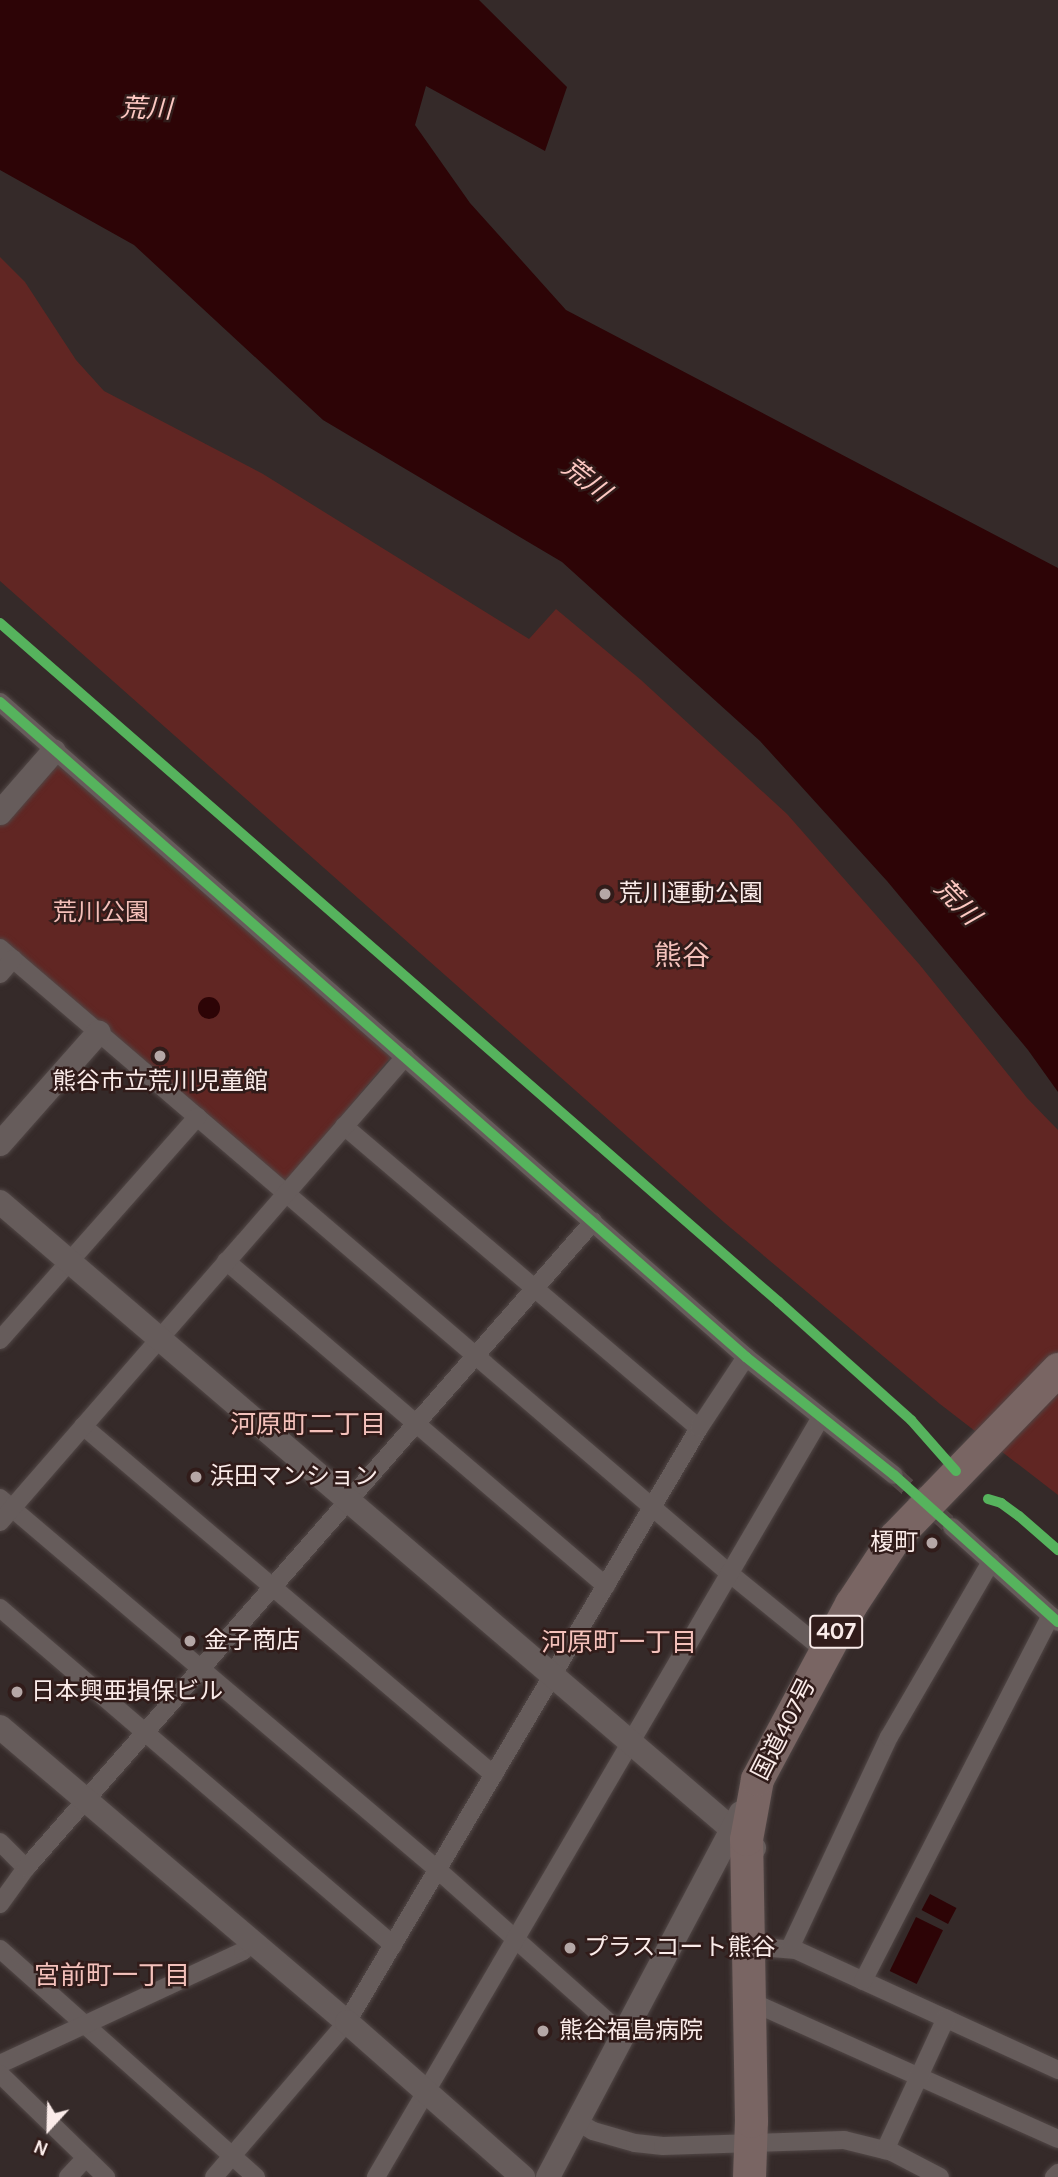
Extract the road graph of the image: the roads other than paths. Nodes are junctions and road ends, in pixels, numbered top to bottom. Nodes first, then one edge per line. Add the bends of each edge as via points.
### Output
1 (0, 702) edge
2 (54, 751) junction
3 (0, 813) edge
4 (6, 954) edge
5 (0, 974) edge
6 (99, 1032) junction
7 (405, 1057) junction
8 (197, 1117) junction
9 (344, 1126) junction
10 (0, 1144) edge
11 (286, 1192) junction
12 (0, 1202) edge
13 (593, 1222) junction
14 (69, 1261) junction
15 (226, 1261) junction
16 (535, 1290) junction
17 (159, 1338) junction
18 (0, 1340) edge
19 (477, 1355) junction
20 (746, 1357) junction
21 (1058, 1369) edge
22 (1058, 1395) edge
23 (820, 1419) junction
24 (415, 1424) junction
25 (83, 1426) junction
26 (699, 1428) junction
27 (976, 1463) junction
28 (894, 1475) tunnel mouth
29 (349, 1501) junction
30 (6, 1503) edge
31 (654, 1507) junction
32 (0, 1522) edge
33 (952, 1527) tunnel mouth
34 (991, 1562) junction
35 (729, 1573) junction
36 (606, 1586) junction
37 (273, 1588) junction
38 (0, 1608) edge
39 (1055, 1619) edge
40 (838, 1643) junction
41 (200, 1670) junction
42 (553, 1675) junction
43 (0, 1727) edge
44 (146, 1734) junction
45 (630, 1741) junction
46 (494, 1775) junction
47 (86, 1802) junction
48 (746, 1826) junction
49 (0, 1842) edge
50 (26, 1868) junction
51 (439, 1871) junction
52 (709, 1882) junction
53 (746, 1890) junction
54 (0, 1904) edge
55 (514, 1940) junction
56 (252, 1941) junction
57 (393, 1945) junction
58 (767, 1947) junction
59 (0, 1949) edge
60 (863, 1981) junction
61 (756, 2007) junction
62 (946, 2018) junction
63 (347, 2022) junction
64 (84, 2024) junction
65 (624, 2036) junction
66 (0, 2064) edge
67 (1058, 2070) edge
68 (0, 2074) edge
69 (919, 2076) junction
70 (426, 2091) junction
71 (578, 2122) junction
72 (1058, 2139) edge
73 (758, 2143) junction
74 (885, 2150) junction
75 (232, 2156) junction
76 (86, 2158) junction
77 (1058, 2173) edge
78 (68, 2177) edge
79 (106, 2177) edge
80 (214, 2177) edge
81 (256, 2177) edge
82 (376, 2177) edge
83 (523, 2177) edge
84 (548, 2177) edge
85 (749, 2177) edge
86 (762, 2177) edge
87 (940, 2177) edge
88 (1054, 2177) edge

1 - 2 street
2 - 3 street
2 - 7 street
4 - 5 street
4 - 6 street
6 - 8 street
6 - 10 street
7 - 9 street
7 - 13 street
8 - 11 street
8 - 14 street
9 - 11 street
9 - 16 street
11 - 15 street
11 - 19 street
12 - 14 street
13 - 16 street
13 - 20 street
14 - 17 street
14 - 18 street
15 - 17 street
15 - 24 street
16 - 19 street
16 - 26 street
17 - 25 street
17 - 29 street
19 - 24 street
19 - 31 street
20 - 23 street
20 - 26 street
21 - 27 highway, 407
22 - 27 highway, 407
23 - 28 street
23 - 35 street
24 - 29 street
24 - 36 street
25 - 30 street
25 - 37 street
26 - 31 street
27 - 40 highway, 407
29 - 37 street
29 - 42 street
30 - 32 street
30 - 41 street
31 - 35 street
31 - 36 street
33 - 34 street
34 - 39 street
34 - 58 street
35 - 40 street
35 - 45 street
36 - 42 street
37 - 41 street
37 - 46 street
38 - 44 street
39 - 60 street
40 - 48 highway
40 - 48 highway, 407 via 776,1781 764,1821
41 - 44 street
41 - 51 street
42 - 45 street
42 - 46 street
43 - 47 street
44 - 47 street
44 - 57 street
45 - 48 street
45 - 55 street
46 - 51 street
47 - 50 street
47 - 56 street
48 - 52 street via 706,1876
48 - 53 highway, 407
48 - 58 highway, 407
49 - 50 street
50 - 54 street
51 - 55 street
51 - 57 street
52 - 53 street
52 - 65 street
53 - 58 highway, 407
55 - 65 street
55 - 70 street
56 - 63 street
56 - 64 street via 243,1951
57 - 63 street
58 - 60 street
58 - 61 highway, 407
59 - 64 street
60 - 62 street
61 - 69 street
61 - 73 highway, 407
62 - 67 street
62 - 69 street
63 - 70 street
63 - 75 street
64 - 66 street
64 - 75 street
65 - 71 street
68 - 76 street
69 - 72 street
69 - 74 street
70 - 82 street
70 - 83 street
71 - 73 street via 635,2143
71 - 84 street
73 - 74 street via 840,2139
73 - 85 highway, 407
73 - 86 highway, 407
74 - 87 street
75 - 80 street
75 - 81 street
76 - 78 street
76 - 79 street
77 - 88 street

